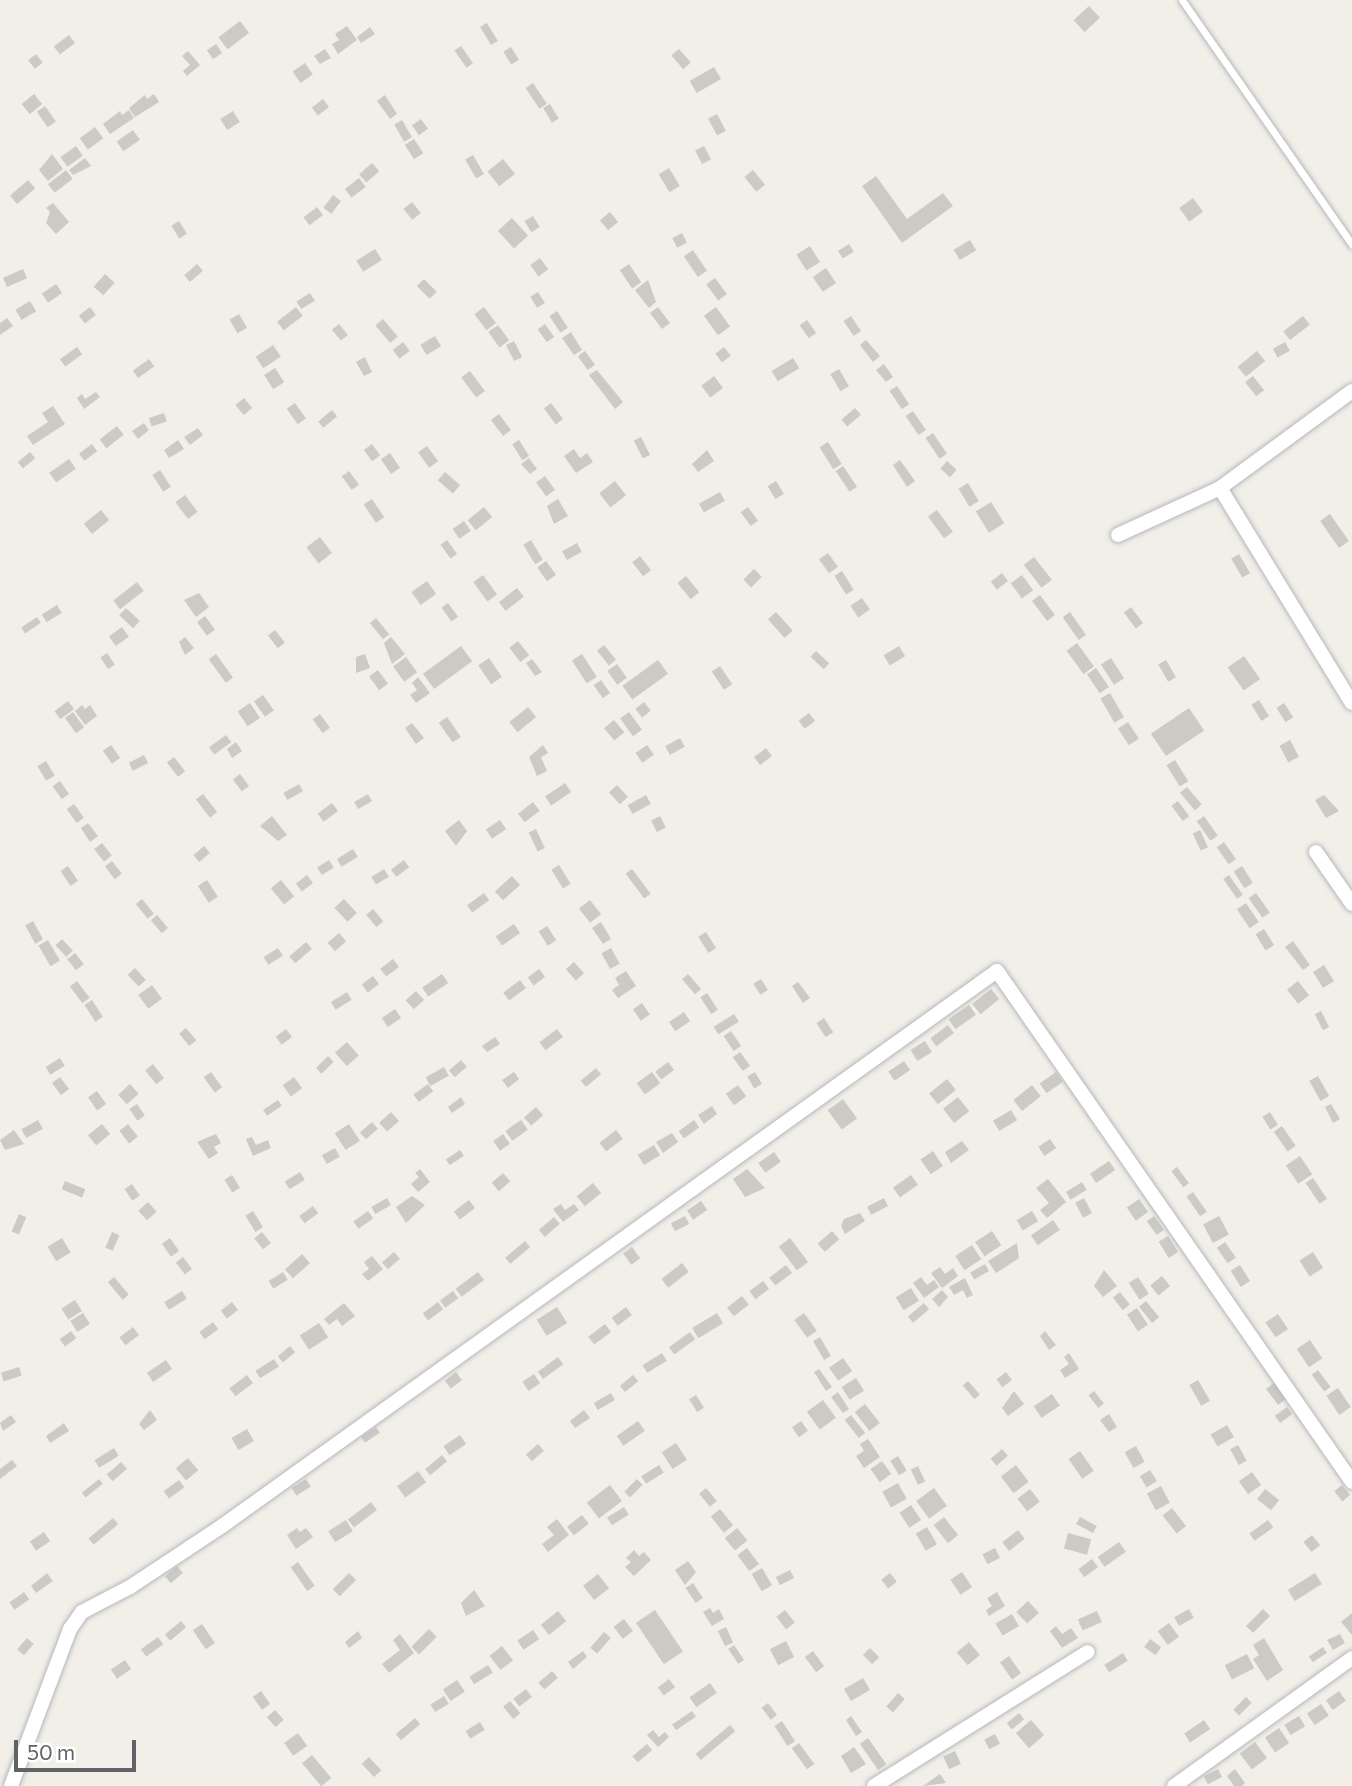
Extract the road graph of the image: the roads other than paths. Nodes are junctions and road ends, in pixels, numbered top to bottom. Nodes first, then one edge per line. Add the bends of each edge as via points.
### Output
1 (1182, 0) edge
2 (1352, 244) edge
3 (1352, 391) edge
4 (1220, 488) junction
5 (1118, 535) dead end
6 (1352, 702) edge
7 (1316, 852) dead end
8 (1352, 904) edge
9 (1352, 1482) edge
10 (1088, 1652) dead end
11 (1352, 1658) edge
12 (11, 1786) edge
13 (874, 1786) edge
14 (1174, 1786) edge

1 - 2 lane
3 - 4 street
4 - 5 street
4 - 6 street
7 - 8 street
9 - 12 street via 997,971 222,1525 130,1587 82,1612 70,1629
10 - 13 street
11 - 14 street

